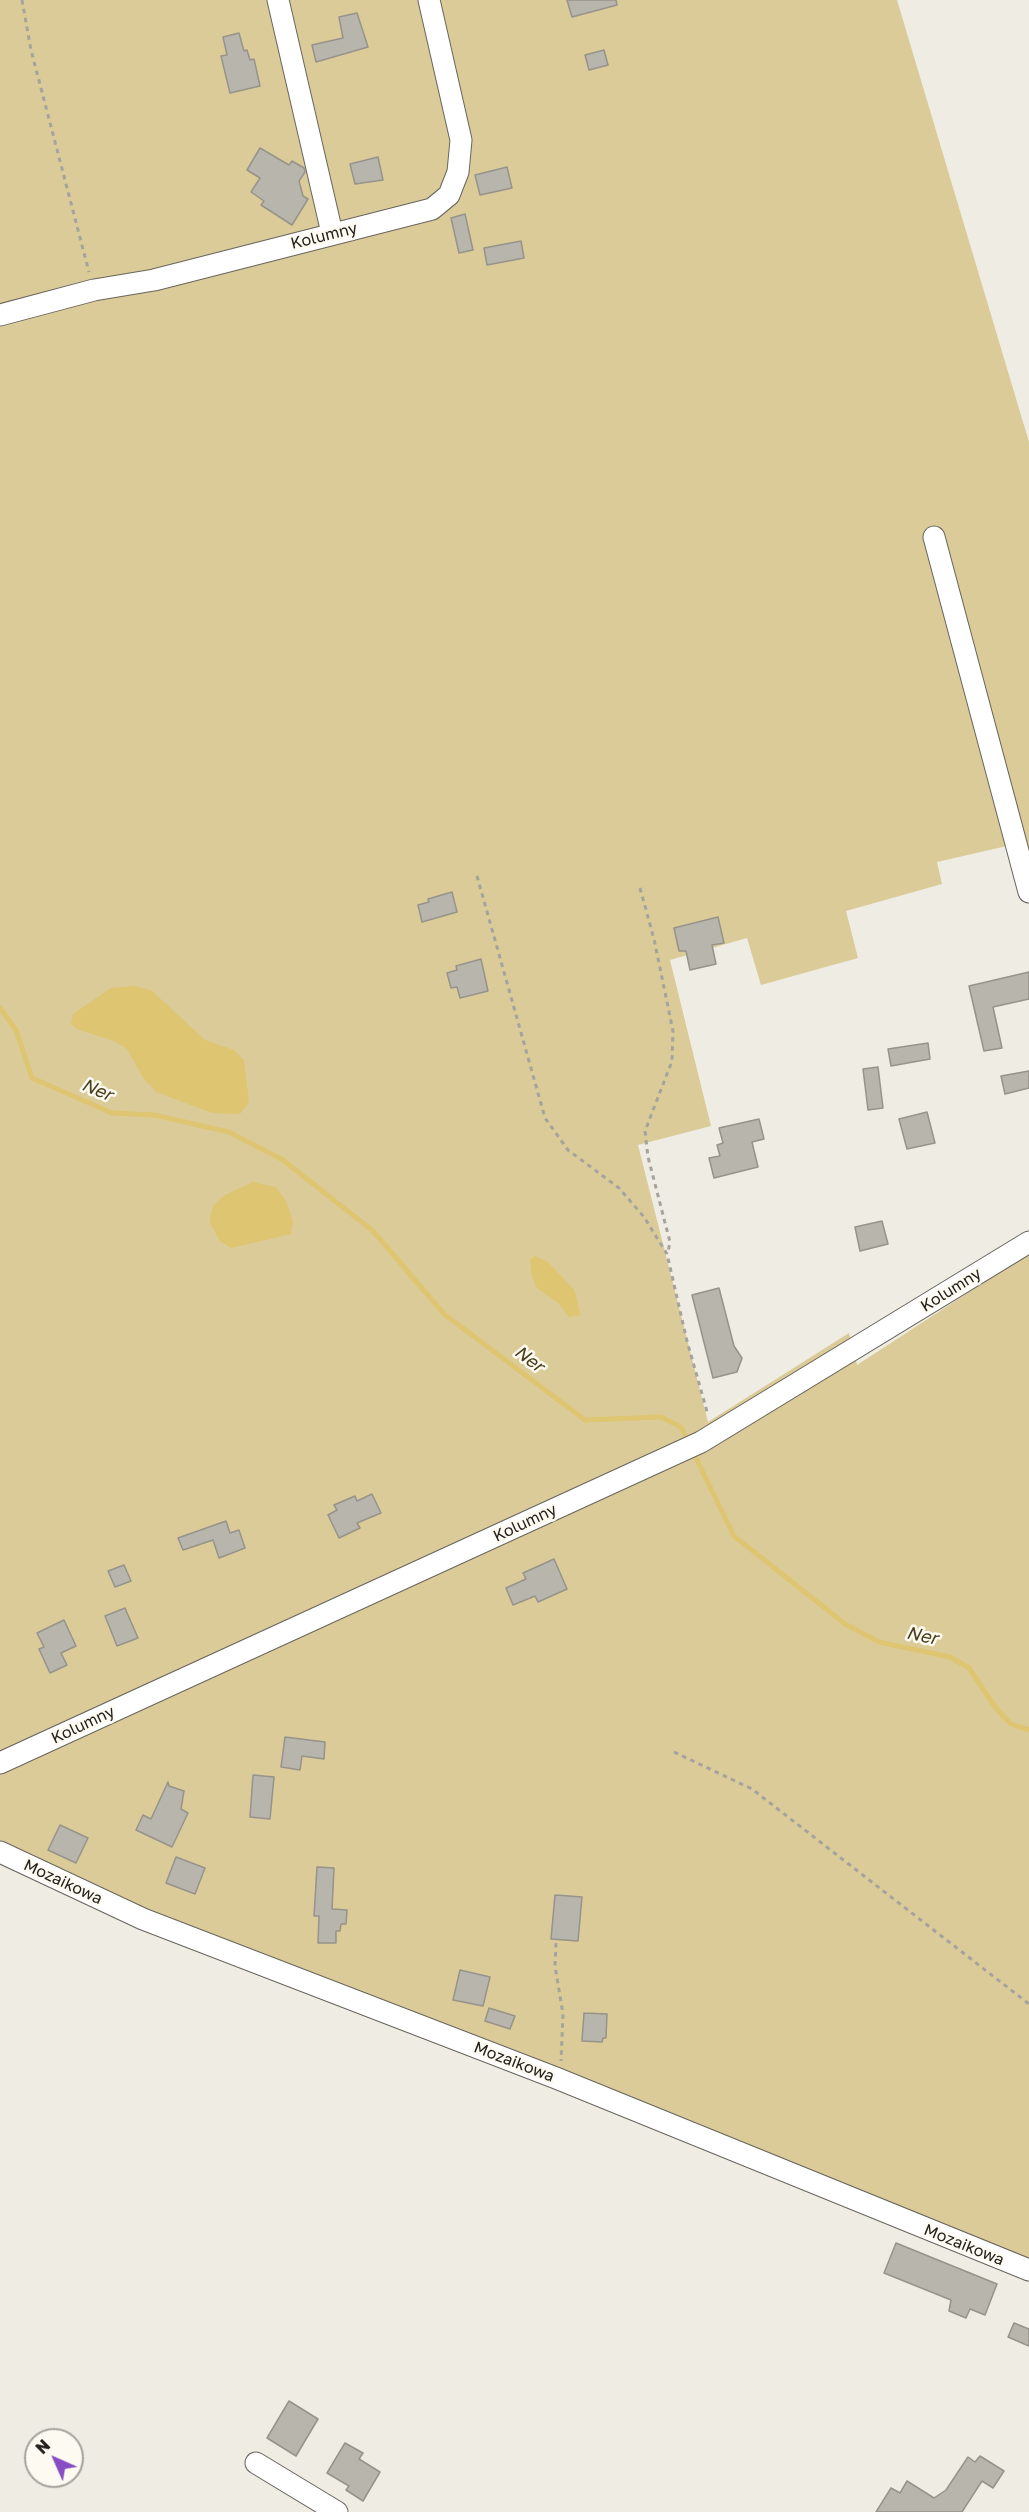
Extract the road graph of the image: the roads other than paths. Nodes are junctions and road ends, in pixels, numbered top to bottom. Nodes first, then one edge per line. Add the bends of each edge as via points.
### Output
1 (278, 0) edge
2 (429, 0) edge
3 (332, 233) junction
4 (0, 315) edge
5 (934, 537) dead end
6 (1029, 892) edge
7 (1029, 1242) edge
8 (0, 1762) edge
9 (0, 1852) edge
10 (1029, 2270) edge
11 (256, 2463) dead end
12 (338, 2512) edge

1 - 3 street
2 - 3 street, Kolumny via 461,140 458,172 449,195 432,209
3 - 4 street, Kolumny
5 - 6 street
7 - 8 street, Kolumny via 675,1455
9 - 10 street, Mozaikowa via 143,1919 556,2078
11 - 12 street

